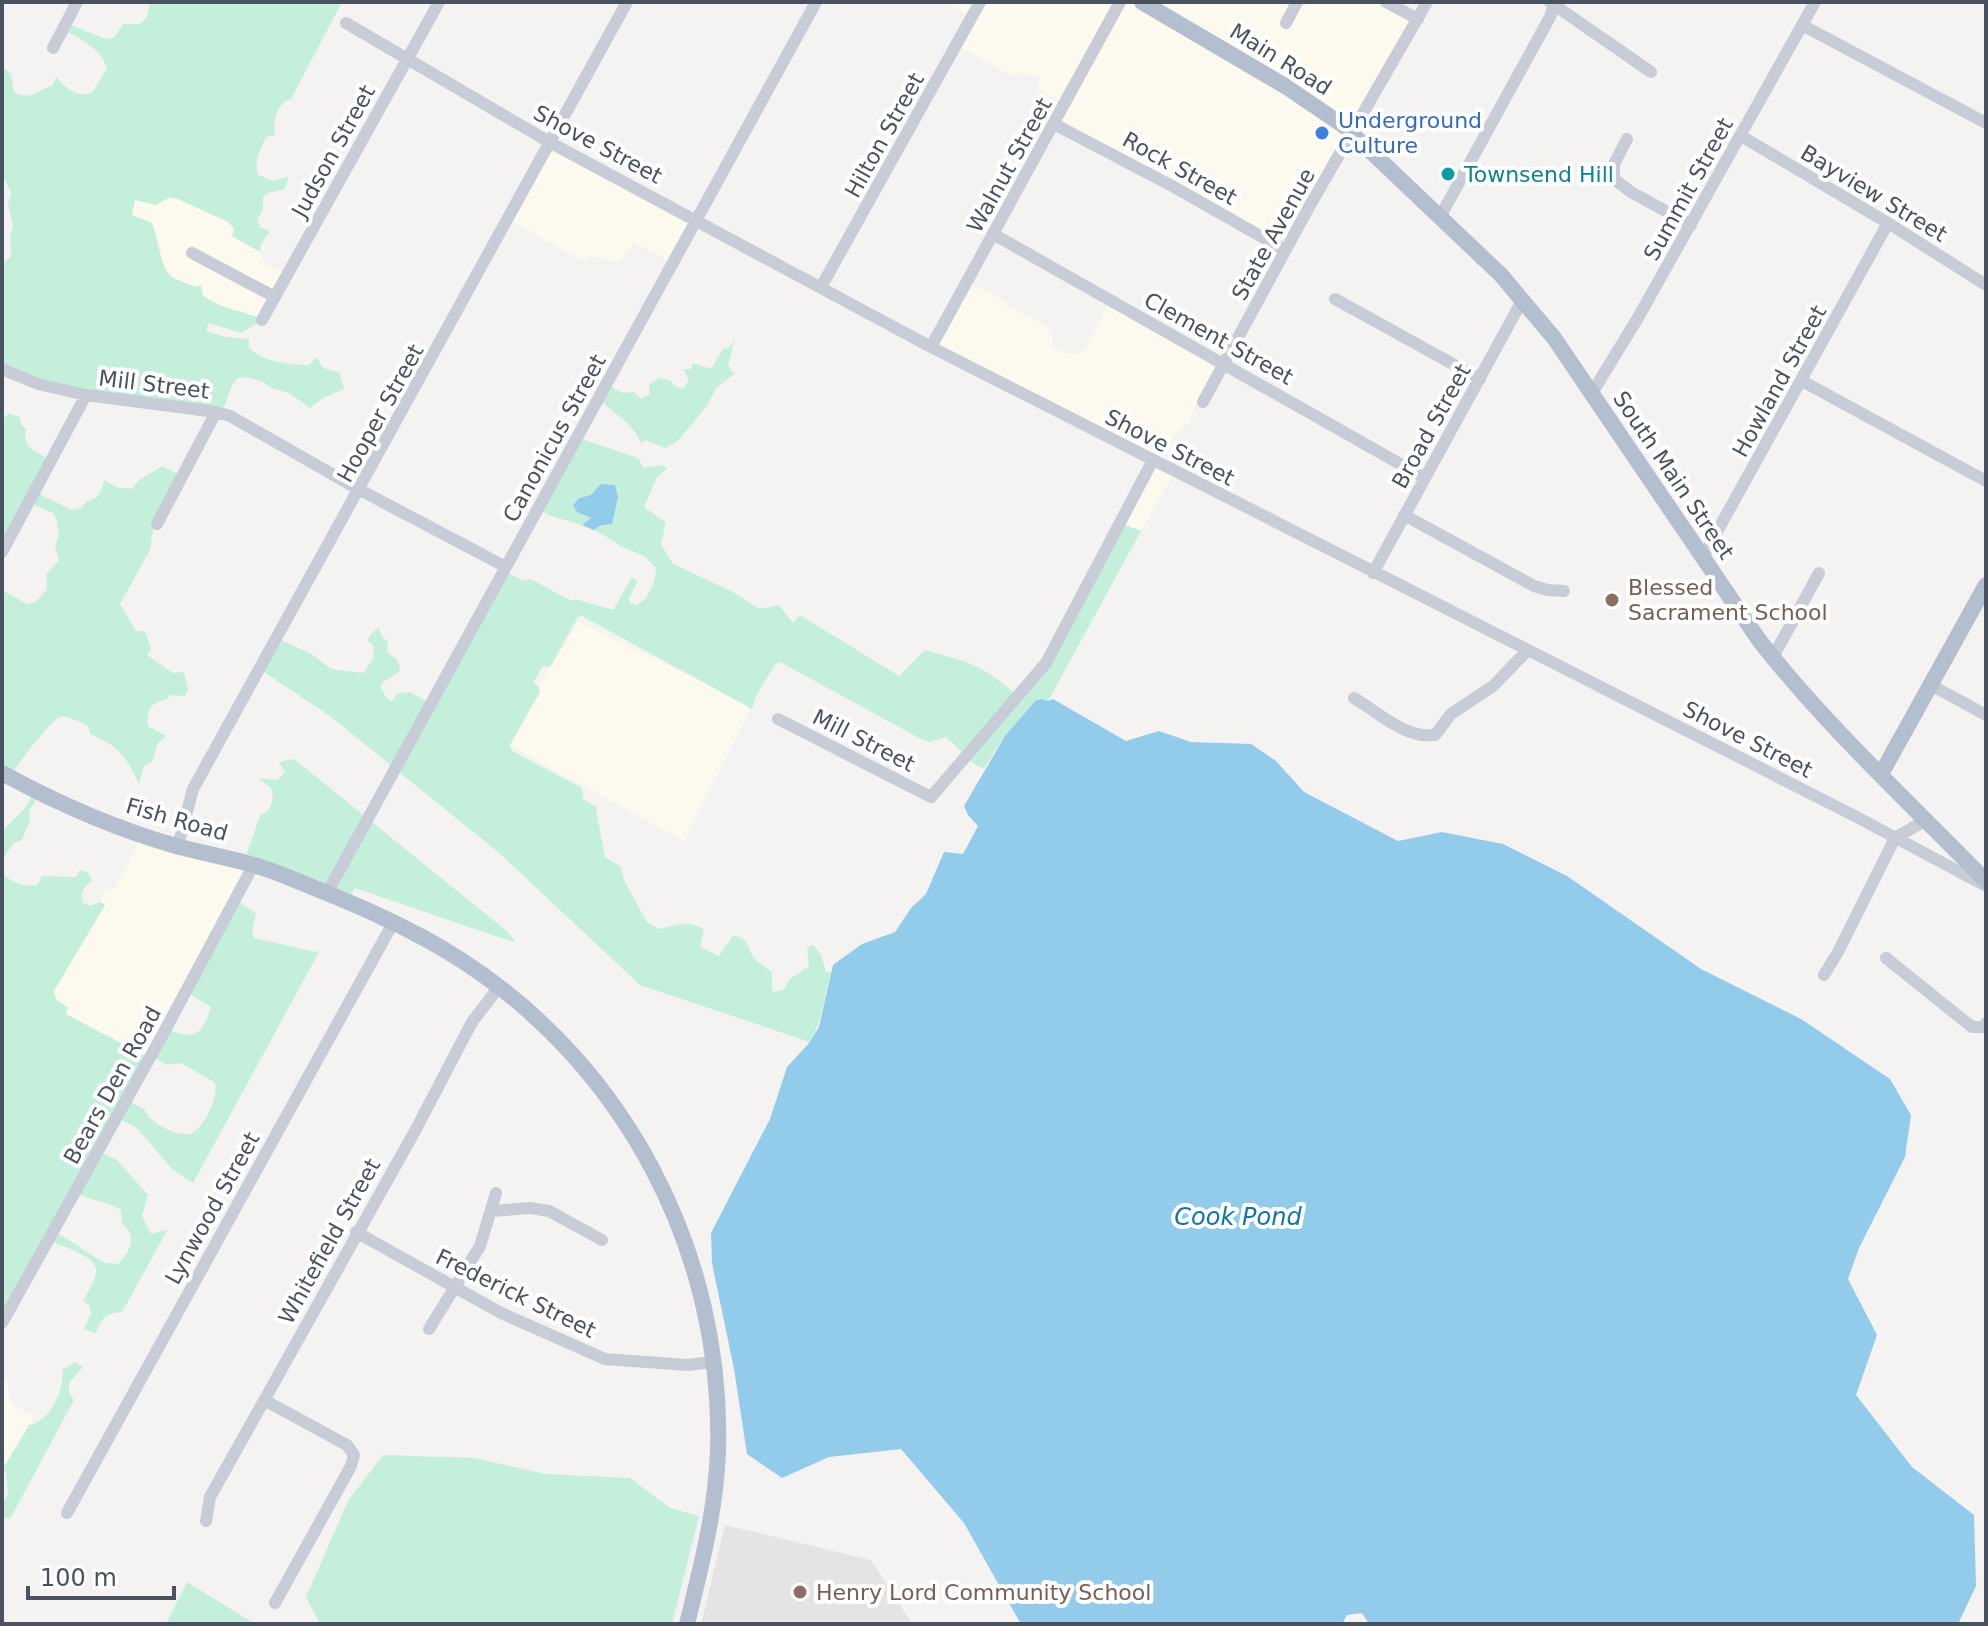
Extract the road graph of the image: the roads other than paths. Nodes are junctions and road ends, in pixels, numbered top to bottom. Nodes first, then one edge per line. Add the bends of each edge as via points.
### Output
1 (77, 2) edge
2 (439, 2) edge
3 (627, 2) edge
4 (816, 2) edge
5 (980, 2) edge
6 (1120, 2) edge
7 (1297, 2) edge
8 (1386, 2) edge
9 (1427, 2) edge
10 (1815, 2) edge
11 (1145, 3) edge
12 (1553, 3) edge
13 (1418, 19) junction
14 (346, 23) dead end
15 (1286, 23) dead end
16 (1802, 25) junction
17 (53, 48) dead end
18 (406, 61) junction
19 (1651, 72) dead end
20 (1986, 123) edge
21 (1054, 124) junction
22 (1354, 133) junction
23 (1741, 136) junction
24 (1627, 139) dead end
25 (551, 143) junction
26 (1440, 217) junction
27 (697, 219) junction
28 (1888, 223) junction
29 (1691, 225) junction
30 (993, 234) junction
31 (1285, 250) junction
32 (192, 253) dead end
33 (1986, 285) edge
34 (821, 287) junction
35 (275, 297) junction
36 (1335, 299) dead end
37 (1523, 299) junction
38 (262, 320) dead end
39 (931, 347) junction
40 (1224, 363) junction
41 (2, 369) edge
42 (1480, 379) junction
43 (1802, 381) junction
44 (1592, 393) junction
45 (86, 395) junction
46 (1203, 402) dead end
47 (216, 412) junction
48 (1153, 460) junction
49 (1425, 478) junction
50 (1986, 481) edge
51 (360, 490) junction
52 (1404, 515) junction
53 (157, 524) dead end
54 (2, 552) edge
55 (1703, 557) junction
56 (506, 567) junction
57 (1373, 573) junction
58 (1819, 573) dead end
59 (1986, 585) edge
60 (1564, 591) dead end
61 (1528, 650) junction
62 (1773, 657) junction
63 (1931, 685) junction
64 (1354, 698) dead end
65 (1986, 715) edge
66 (778, 719) dead end
67 (2, 773) edge
68 (1881, 774) junction
69 (1926, 820) junction
70 (1900, 841) junction
71 (178, 846) junction
72 (254, 864) junction
73 (1986, 884) edge
74 (327, 893) junction
75 (393, 923) junction
76 (1886, 958) dead end
77 (1824, 975) dead end
78 (499, 987) junction
79 (1984, 1025) edge
80 (496, 1193) dead end
81 (493, 1211) junction
82 (356, 1232) junction
83 (602, 1240) dead end
84 (455, 1287) junction
85 (2, 1323) edge
86 (429, 1329) dead end
87 (713, 1362) junction
88 (264, 1400) junction
89 (67, 1513) dead end
90 (206, 1521) dead end
91 (275, 1603) dead end
92 (687, 1624) edge

1 - 17 street
2 - 18 street, Judson Street
3 - 25 street, Hooper Street
4 - 27 street, Canonicus Street
5 - 34 street, Hilton Street
6 - 21 street, Walnut Street
7 - 15 street
8 - 13 street
9 - 13 street, State Avenue
10 - 16 street, Summit Street
11 - 22 main road, Main Road
12 - 19 street
12 - 26 street
13 - 22 street, State Avenue
14 - 18 street, Shove Street
16 - 20 street
16 - 23 street, Summit Street
18 - 25 street, Shove Street
18 - 35 street, Judson Street
21 - 30 street, Walnut Street
21 - 31 street, Rock Street
22 - 26 main road, South Main Street
22 - 31 street, State Avenue
23 - 28 street, Bayview Street
23 - 29 street, Summit Street
24 - 29 street via 1614,164 1614,179
25 - 27 street, Shove Street
25 - 51 street, Hooper Street
26 - 37 main road, South Main Street
27 - 34 street, Shove Street
27 - 56 street, Canonicus Street
28 - 33 street, Bayview Street
28 - 43 street, Howland Street
29 - 44 street, Summit Street
30 - 39 street, Walnut Street
30 - 40 street, Clement Street
31 - 40 street, State Avenue
32 - 35 street
34 - 39 street, Shove Street
35 - 38 street, Judson Street
36 - 42 street
37 - 42 street, Broad Street
37 - 44 main road, South Main Street
39 - 48 street, Shove Street
40 - 46 street, State Avenue
40 - 49 street, Clement Street
41 - 45 street, Mill Street
42 - 49 street, Broad Street
43 - 50 street
43 - 55 street, Howland Street
44 - 55 main road, South Main Street
45 - 47 street, Mill Street
45 - 54 street
47 - 51 street, Mill Street
47 - 53 street
48 - 57 street, Shove Street
48 - 66 street, Mill Street via 1046,663 931,797
49 - 52 street, Broad Street
51 - 56 street, Mill Street
51 - 71 street, Hooper Street via 193,789
52 - 57 street, Broad Street
52 - 60 street via 1534,586
55 - 62 main road, South Main Street
56 - 74 street, Canonicus Street
57 - 61 street, Shove Street
58 - 62 street
59 - 63 main road
61 - 64 street via 1483,695 1451,714 1435,735 1403,728
61 - 70 street, Shove Street
62 - 68 main road, South Main Street
63 - 65 street
63 - 68 main road
67 - 71 main road, Fish Road via 127,831
68 - 69 main road, South Main Street
69 - 70 street
69 - 73 main road, South Main Street
70 - 73 street, Shove Street
70 - 77 street
71 - 72 main road, Fish Road
72 - 74 main road, Fish Road
72 - 85 street, Bears Den Road
74 - 75 main road, Fish Road
75 - 78 main road, Fish Road
75 - 89 street, Lynwood Street
76 - 79 street via 1972,1027
78 - 82 street, Whitefield Street via 472,1022
78 - 87 main road, Fish Road via 579,1061 642,1148 690,1256
80 - 81 street
81 - 83 street via 549,1211
81 - 84 street via 480,1246
82 - 84 street, Frederick Street
82 - 88 street, Whitefield Street
84 - 86 street
84 - 87 street, Frederick Street via 611,1361
87 - 92 main road, Fish Road via 716,1477
88 - 90 street, Whitefield Street via 210,1497
88 - 91 street via 347,1445 354,1455

